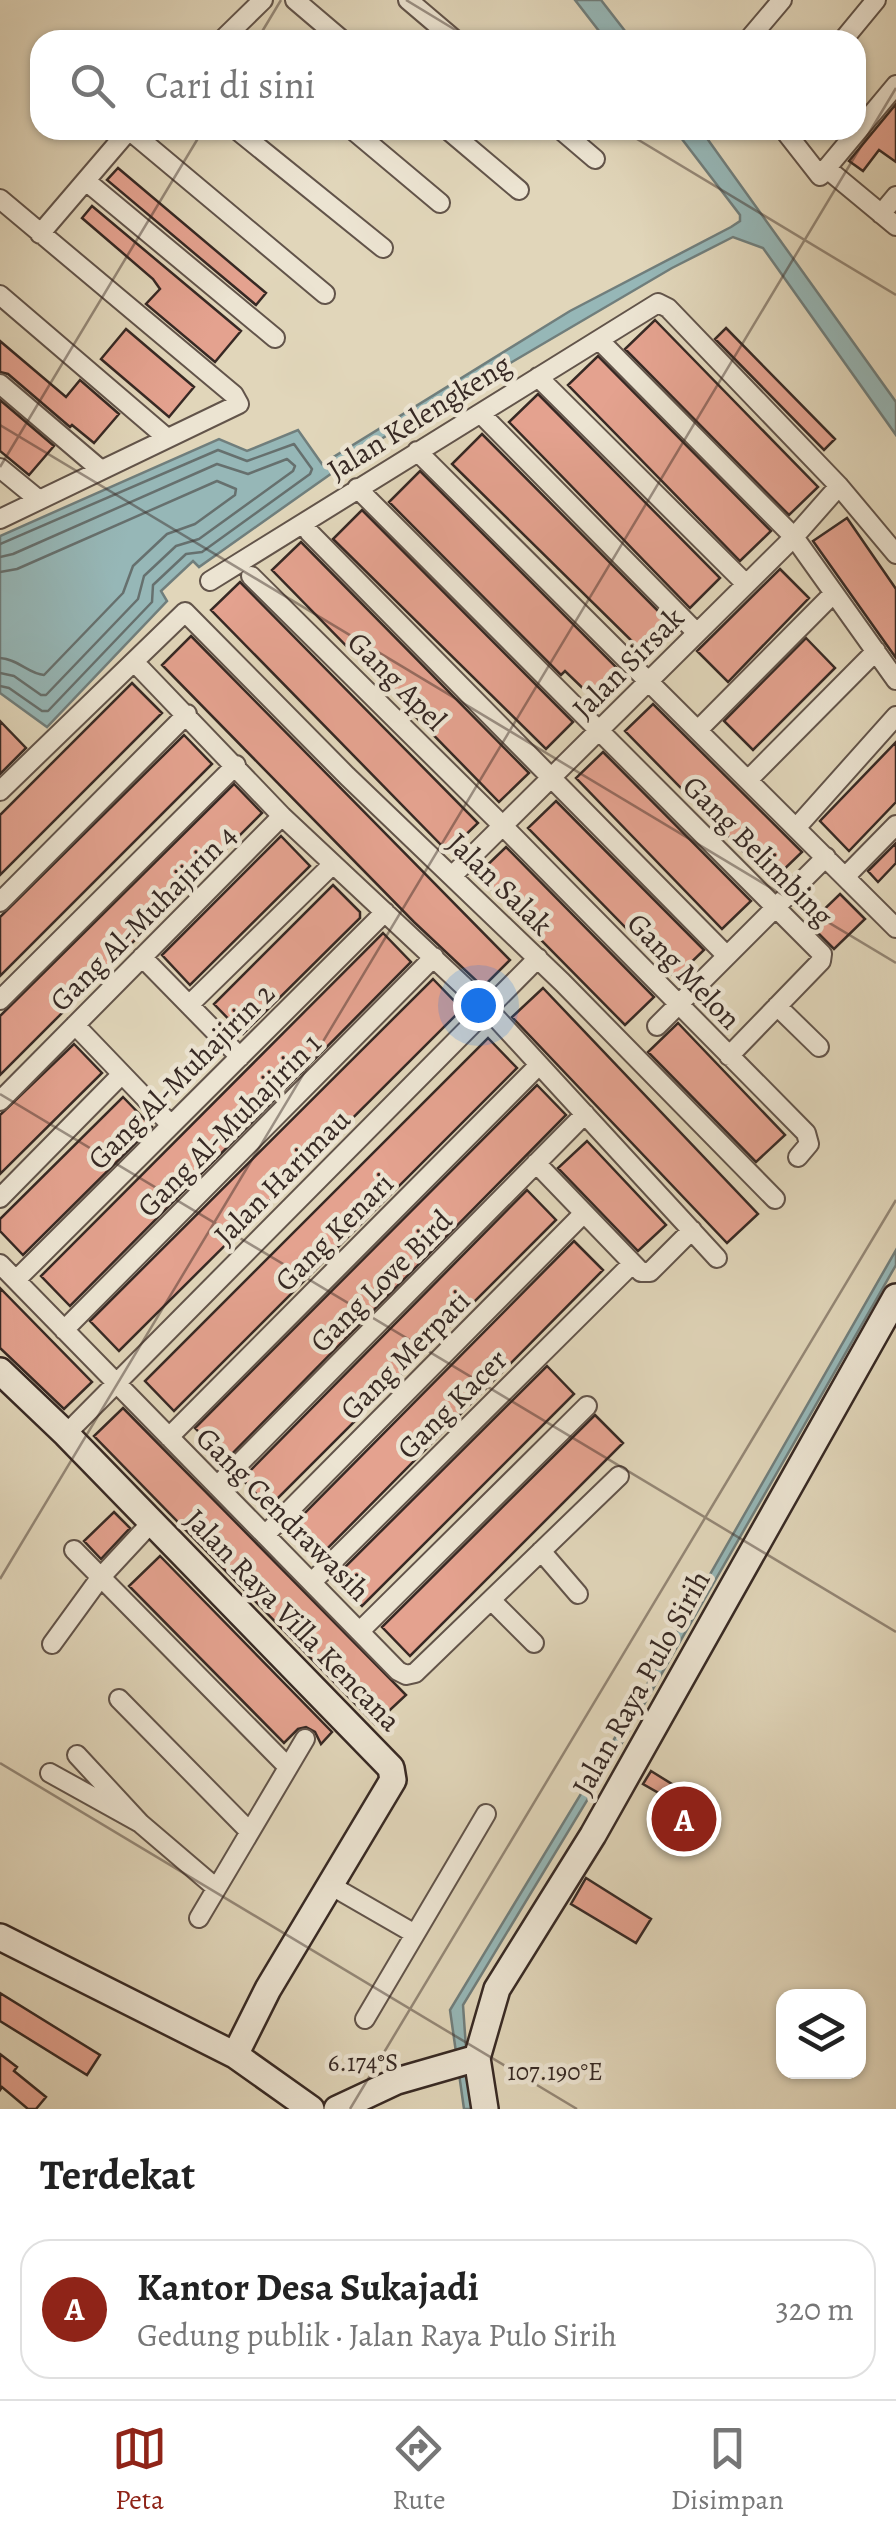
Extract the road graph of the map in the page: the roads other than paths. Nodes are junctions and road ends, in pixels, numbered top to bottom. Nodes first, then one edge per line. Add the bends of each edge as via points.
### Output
1 (262, 0) edge
2 (295, 0) edge
3 (408, 0) edge
4 (782, 0) edge
5 (876, 0) edge
6 (238, 30) edge
7 (330, 30) edge
8 (443, 30) edge
9 (756, 30) edge
10 (850, 30) edge
11 (896, 85) edge
12 (866, 121) edge
13 (121, 140) edge
14 (141, 140) edge
15 (249, 140) edge
16 (364, 140) edge
17 (460, 140) edge
18 (573, 140) edge
19 (792, 140) edge
20 (850, 140) edge
21 (595, 159) dead end
22 (826, 168) junction
23 (86, 181) junction
24 (519, 190) dead end
25 (896, 196) edge
26 (0, 200) edge
27 (440, 202) dead end
28 (889, 220) edge
29 (40, 234) junction
30 (382, 248) dead end
31 (324, 294) dead end
32 (0, 295) edge
33 (275, 338) dead end
34 (600, 340) junction
35 (538, 377) junction
36 (0, 384) edge
37 (481, 414) junction
38 (167, 438) junction
39 (417, 451) junction
40 (0, 468) edge
41 (101, 470) junction
42 (840, 486) junction
43 (356, 488) junction
44 (39, 500) junction
45 (0, 519) edge
46 (308, 532) dead end
47 (794, 536) junction
48 (896, 554) edge
49 (251, 576) dead end
50 (210, 580) dead end
51 (746, 584) junction
52 (834, 593) junction
53 (697, 633) junction
54 (876, 651) junction
55 (141, 669) dead end
56 (896, 680) edge
57 (649, 681) junction
58 (188, 714) junction
59 (896, 716) edge
60 (600, 730) junction
61 (698, 730) junction
62 (236, 765) junction
63 (551, 778) junction
64 (748, 780) junction
65 (0, 791) edge
66 (282, 816) junction
67 (896, 825) edge
68 (504, 826) junction
69 (796, 828) junction
70 (826, 858) junction
71 (333, 864) junction
72 (453, 876) junction
73 (846, 877) junction
74 (0, 902) edge
75 (775, 908) junction
76 (384, 912) junction
77 (896, 928) edge
78 (727, 956) junction
79 (142, 957) junction
80 (434, 958) junction
81 (538, 958) junction
82 (0, 1000) edge
83 (189, 1004) junction
84 (678, 1005) junction
85 (777, 1006) junction
86 (488, 1008) junction
87 (75, 1025) junction
88 (658, 1026) dead end
89 (819, 1047) dead end
90 (240, 1056) junction
91 (729, 1056) junction
92 (540, 1065) junction
93 (122, 1074) junction
94 (0, 1101) edge
95 (584, 1114) junction
96 (171, 1125) junction
97 (798, 1156) dead end
98 (536, 1163) junction
99 (0, 1198) edge
100 (775, 1199) dead end
101 (583, 1214) junction
102 (692, 1230) junction
103 (716, 1258) dead end
104 (0, 1264) edge
105 (632, 1265) junction
106 (16, 1280) junction
107 (896, 1297) edge
108 (64, 1330) junction
109 (0, 1370) edge
110 (116, 1384) junction
111 (586, 1406) dead end
112 (66, 1434) junction
113 (168, 1438) junction
114 (620, 1476) dead end
115 (216, 1486) junction
116 (152, 1522) junction
117 (265, 1535) junction
118 (74, 1550) dead end
119 (541, 1552) junction
120 (100, 1578) junction
121 (312, 1582) junction
122 (578, 1594) dead end
123 (491, 1600) junction
124 (360, 1631) junction
125 (534, 1643) dead end
126 (52, 1644) dead end
127 (119, 1699) dead end
128 (305, 1739) dead end
129 (77, 1756) dead end
130 (288, 1767) junction
131 (50, 1774) dead end
132 (486, 1814) dead end
133 (140, 1824) junction
134 (250, 1832) junction
135 (330, 1884) junction
136 (216, 1887) junction
137 (199, 1918) dead end
138 (415, 1934) junction
139 (0, 1937) edge
140 (365, 2019) dead end
141 (235, 2055) junction
142 (467, 2061) junction
143 (311, 2109) edge
144 (337, 2109) edge
145 (485, 2109) edge

1 - 6 street
2 - 7 street
3 - 8 street
4 - 9 street
5 - 10 street
11 - 12 street
13 - 23 street
14 - 31 street
15 - 30 street
16 - 27 street
17 - 24 street
18 - 21 street
19 - 22 street via 820,176
20 - 22 street
22 - 28 street
23 - 29 street
23 - 33 street
25 - 28 street
26 - 29 street
29 - 38 street via 238,399 236,408
32 - 38 street
34 - 35 street, Jalan Kelengkeng
34 - 42 street, Jalan Kelengkeng via 658,302 668,308
34 - 47 street
35 - 37 street, Jalan Kelengkeng
35 - 51 street
36 - 41 street
37 - 39 street, Jalan Kelengkeng
37 - 53 street
38 - 41 street
39 - 43 street, Jalan Kelengkeng
39 - 57 street
40 - 44 street
41 - 44 street
42 - 47 street, Jalan Sirsak
42 - 48 street
43 - 50 street, Jalan Kelengkeng
43 - 60 street, Gang Belimbing
44 - 45 street
46 - 63 street
47 - 51 street, Jalan Sirsak
47 - 52 street
49 - 68 street, Gang Apel
51 - 53 street, Jalan Sirsak
52 - 54 street
52 - 61 street
53 - 57 street, Jalan Sirsak
54 - 56 street
54 - 64 street
55 - 58 street
57 - 60 street, Jalan Sirsak
57 - 61 street
58 - 62 street
58 - 74 street
59 - 69 street
60 - 63 street, Jalan Sirsak
60 - 75 street, Gang Belimbing
61 - 64 street
62 - 66 street
62 - 82 street
63 - 68 street, Jalan Sirsak
63 - 78 street
64 - 69 street
65 - 72 street, Jalan Salak via 185,612
66 - 71 street
66 - 79 street, Gang Al-Muhajirin 4
67 - 73 street
68 - 72 street, Jalan Sirsak
68 - 84 street, Gang Melon
69 - 70 street
70 - 73 street
70 - 75 street
71 - 76 street
71 - 83 street
72 - 81 street, Jalan Salak
73 - 77 street
75 - 78 street
75 - 85 street, Gang Belimbing via 822,958
76 - 80 street
76 - 90 street, Gang Al-Muhajirin 2
78 - 84 street
79 - 83 street
79 - 87 street, Gang Al-Muhajirin 4
80 - 86 street
80 - 108 street, Gang Al-Muhajirin 1
81 - 86 street, Jalan Harimau
81 - 100 street, Jalan Salak
83 - 90 street
84 - 88 street
84 - 91 street, Gang Melon
85 - 89 street
85 - 91 street, Gang Belimbing
86 - 92 street
86 - 110 street, Jalan Harimau
87 - 93 street
87 - 94 street, Gang Al-Muhajirin 4
90 - 96 street, Gang Al-Muhajirin 2
91 - 97 street, Gang Melon via 806,1133 808,1144
92 - 95 street
92 - 113 street, Gang Kenari
93 - 96 street
93 - 99 street
95 - 98 street, Gang Love Bird
95 - 102 street
96 - 106 street, Gang Al-Muhajirin 2
98 - 101 street
98 - 115 street, Gang Love Bird
101 - 105 street
101 - 117 street, Gang Merpati
102 - 103 street
102 - 105 street via 650,1272
104 - 106 street, Gang Cendrawasih
105 - 121 street, Gang Kacer
106 - 108 street, Gang Cendrawasih
107 - 142 street, Jalan Raya Pulo Sirih via 593,1835 497,1990
108 - 110 street, Gang Cendrawasih
109 - 112 street, Jalan Raya Villa Kencana
110 - 112 street, Jalan Harimau
110 - 113 street, Gang Cendrawasih
111 - 124 street
112 - 116 street, Jalan Raya Villa Kencana
113 - 115 street, Gang Cendrawasih
114 - 119 street
115 - 117 street, Gang Cendrawasih
116 - 120 street
116 - 135 street, Jalan Raya Villa Kencana via 391,1768 393,1780
117 - 121 street, Gang Cendrawasih
118 - 120 street
119 - 122 street
119 - 123 street
120 - 126 street
120 - 130 street
121 - 124 street, Gang Cendrawasih
123 - 124 street, Gang Cendrawasih via 415,1673 398,1671
123 - 125 street
127 - 134 street
128 - 130 street
129 - 133 street
130 - 134 street
131 - 133 street
132 - 138 street
133 - 136 street
134 - 136 street
135 - 138 street
135 - 141 street, Jalan Raya Villa Kencana
136 - 137 street
138 - 140 street
139 - 141 street
141 - 143 street
142 - 144 street via 397,2080
142 - 145 street, Jalan Raya Pulo Sirih

